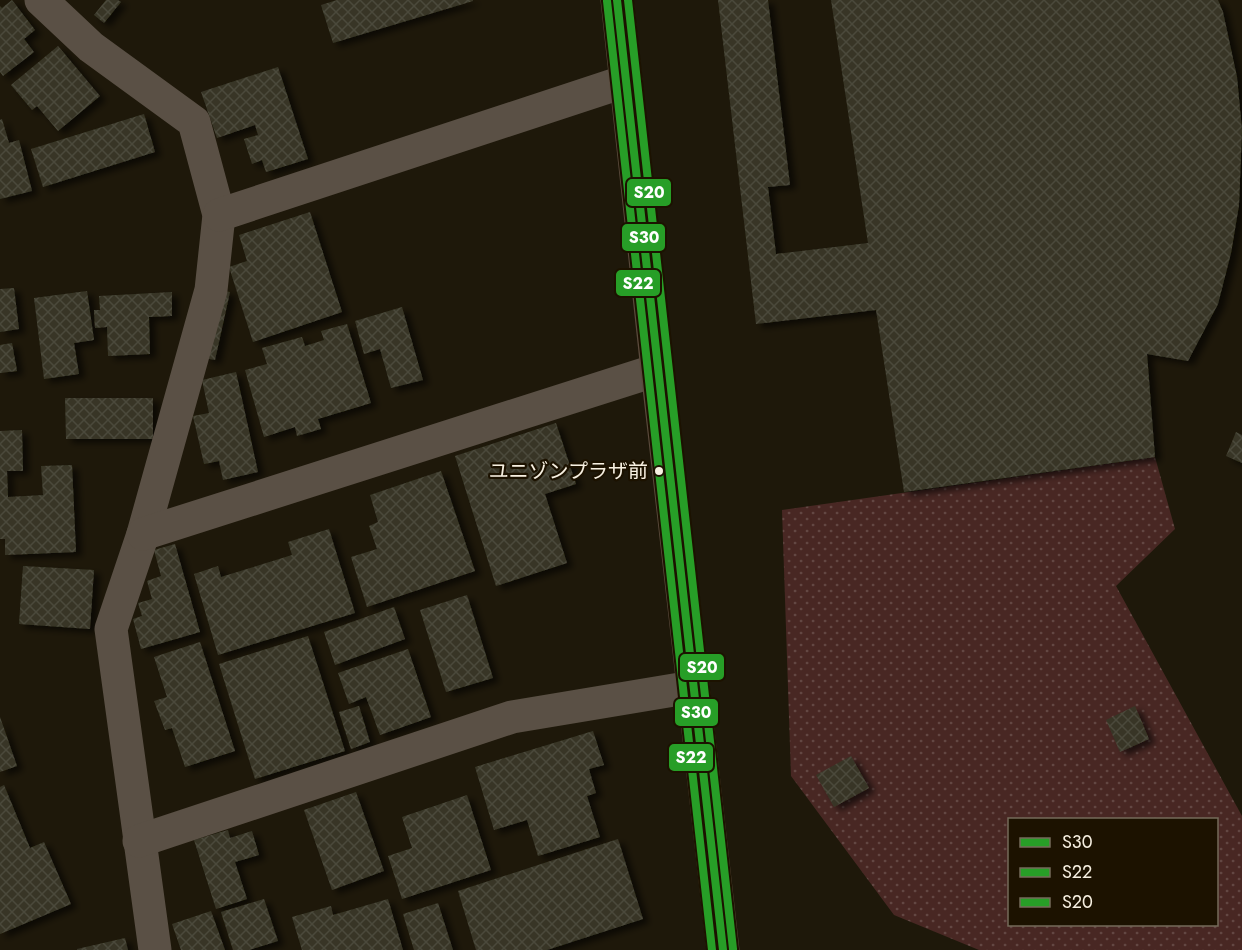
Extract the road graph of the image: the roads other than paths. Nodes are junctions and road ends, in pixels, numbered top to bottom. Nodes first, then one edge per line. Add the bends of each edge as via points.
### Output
1 (41, 0) edge
2 (617, 0) edge
3 (626, 81) junction
4 (219, 216) junction
5 (657, 370) junction
6 (143, 534) junction
7 (692, 687) junction
8 (139, 841) junction
9 (155, 950) edge
10 (723, 950) edge

1 - 4 street via 91,47 194,122
2 - 3 main road
3 - 4 street
3 - 5 main road
4 - 6 street via 210,290
5 - 6 street
5 - 7 main road
6 - 8 street via 111,629
7 - 8 street via 512,717
7 - 10 main road
8 - 9 street

